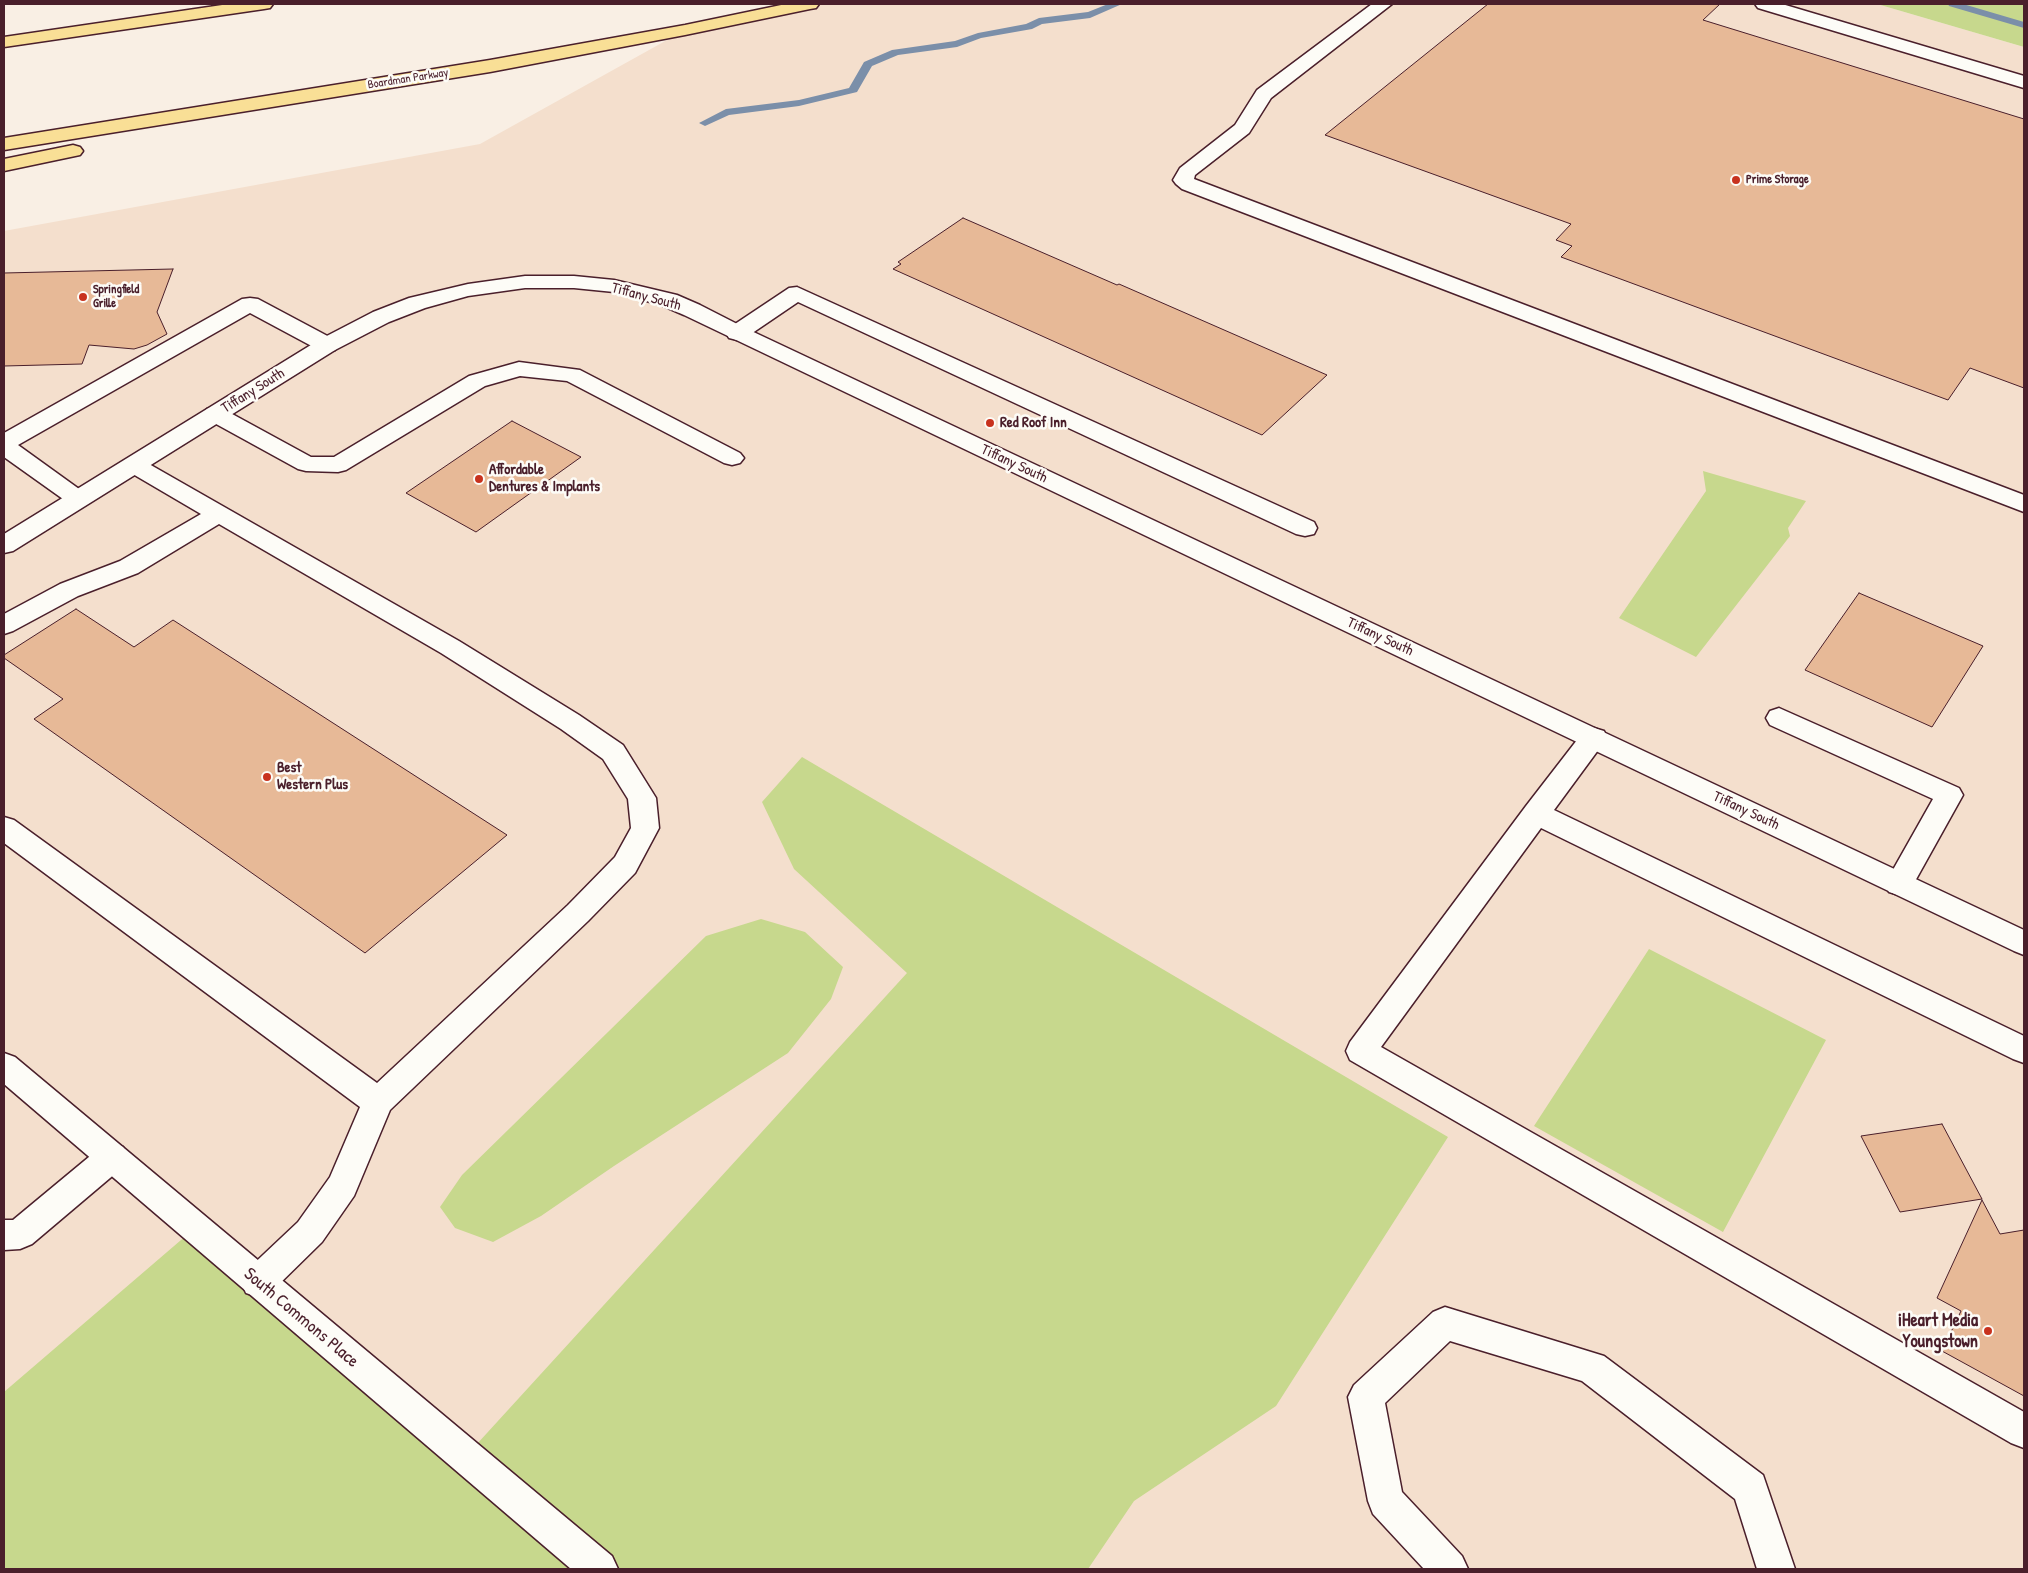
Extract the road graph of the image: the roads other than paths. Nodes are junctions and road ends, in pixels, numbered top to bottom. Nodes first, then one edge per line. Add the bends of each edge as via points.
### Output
1 (264, 4) edge
2 (810, 4) edge
3 (1383, 4) edge
4 (1764, 4) edge
5 (4, 42) edge
6 (490, 66) junction
7 (2024, 82) edge
8 (4, 144) edge
9 (4, 165) edge
10 (737, 333) junction
11 (327, 345) junction
12 (215, 414) junction
13 (4, 442) edge
14 (4, 446) edge
15 (732, 458) dead end
16 (134, 464) junction
17 (78, 499) junction
18 (2024, 504) edge
19 (218, 514) junction
20 (1304, 528) dead end
21 (4, 545) edge
22 (4, 625) edge
23 (1779, 718) dead end
24 (1594, 738) junction
25 (1536, 813) junction
26 (4, 828) edge
27 (1899, 884) junction
28 (2024, 943) edge
29 (2024, 1050) edge
30 (4, 1066) edge
31 (378, 1102) junction
32 (112, 1157) junction
33 (9, 1239) edge
34 (258, 1282) junction
35 (2024, 1431) edge
36 (599, 1569) edge
37 (1449, 1569) edge
38 (1776, 1569) edge

1 - 5 highway
2 - 6 highway, Boardman Parkway
3 - 18 street via 1264,94 1242,129 1187,172 1183,180 1189,186
4 - 7 street
6 - 8 highway, Boardman Parkway
6 - 9 highway
10 - 11 street, Tiffany South via 668,300 614,286 525,282 468,290 424,301 381,317
10 - 20 street via 796,293
10 - 24 street, Tiffany South
11 - 12 street, Tiffany South
11 - 13 street via 250,304
12 - 15 street via 306,464 338,465 477,381 519,369 572,375
12 - 16 street, Tiffany South
14 - 17 street
16 - 17 street, Tiffany South
16 - 19 street
17 - 21 street, Tiffany South
19 - 22 street via 129,567 69,590
19 - 31 street via 450,647 570,722 613,752 642,798 645,828 625,865
23 - 27 street via 1949,795
24 - 25 street
24 - 27 street, Tiffany South
25 - 29 street
25 - 35 street via 1361,1051
26 - 31 street
27 - 28 street, Tiffany South
30 - 32 street, South Commons Place
31 - 34 street via 342,1186 310,1232
32 - 33 street
32 - 34 street, South Commons Place
34 - 36 street, South Commons Place
37 - 38 street via 1386,1501 1366,1397 1445,1323 1592,1368 1750,1488

